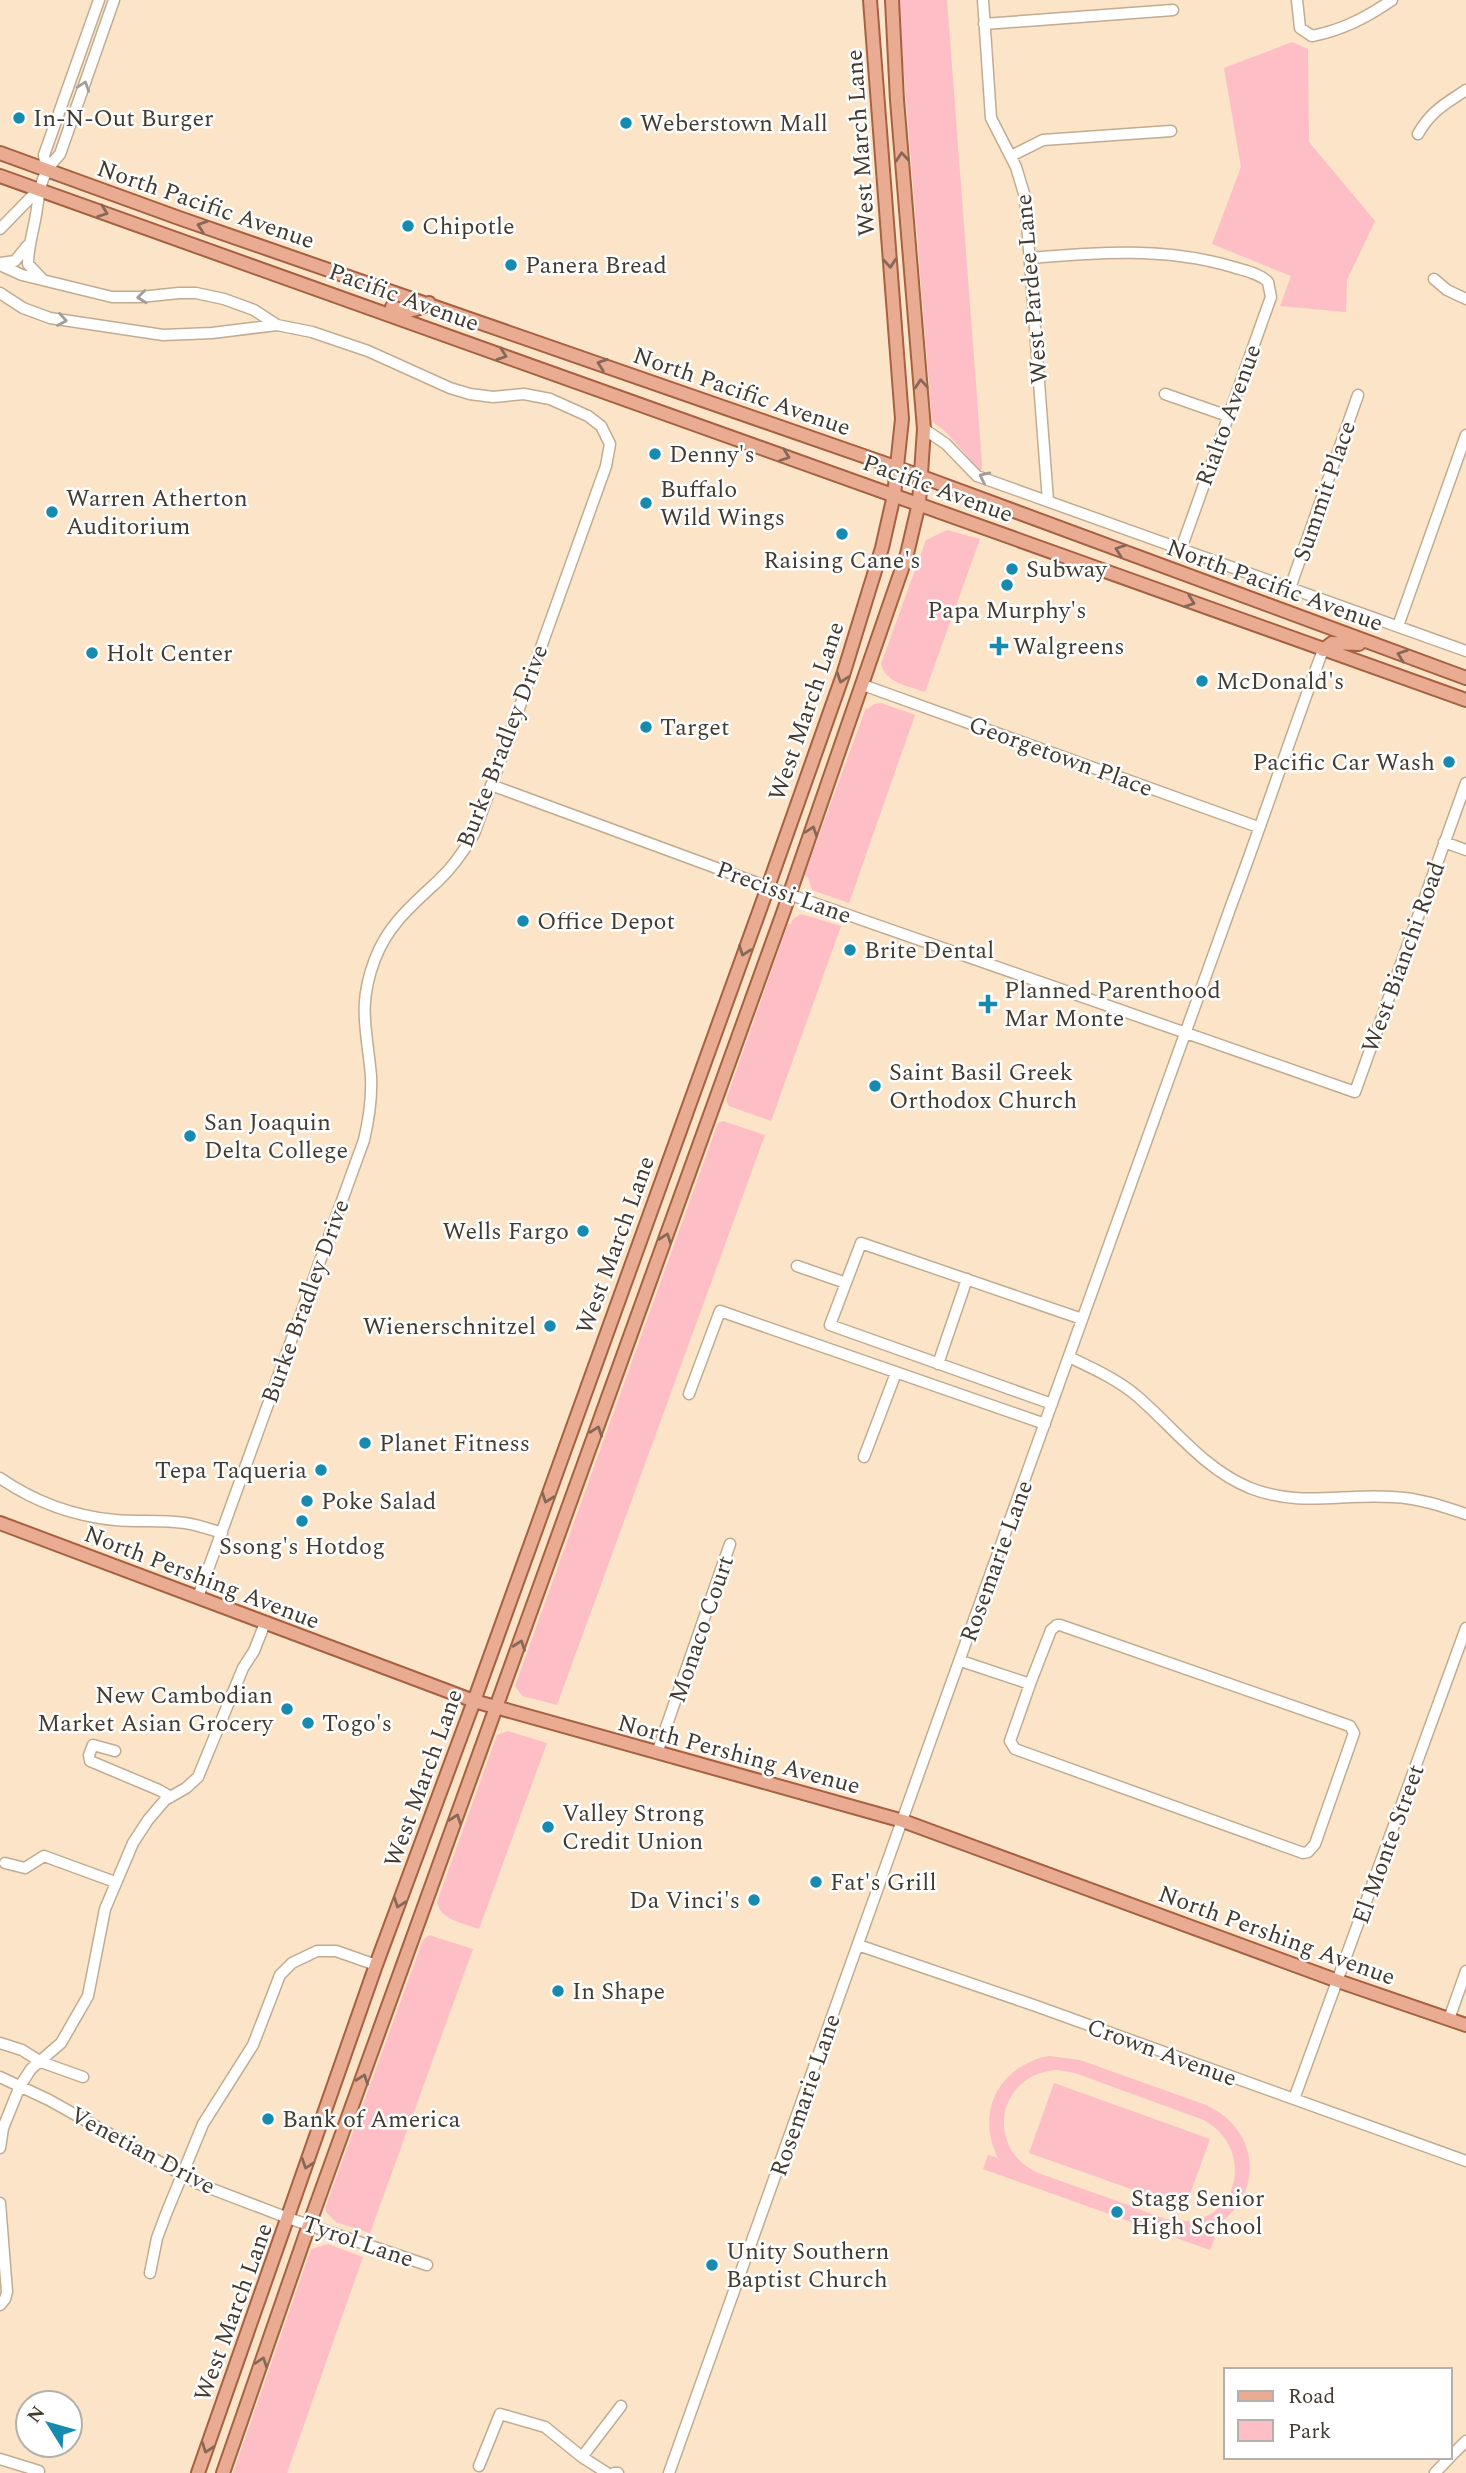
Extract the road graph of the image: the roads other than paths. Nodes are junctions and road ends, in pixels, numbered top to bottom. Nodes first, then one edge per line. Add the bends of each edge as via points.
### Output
1 (99, 0) edge
2 (114, 0) edge
3 (870, 0) edge
4 (892, 0) edge
5 (983, 0) edge
6 (1297, 0) edge
7 (1392, 0) edge
8 (1173, 10) dead end
9 (984, 24) junction
10 (1466, 90) edge
11 (1171, 131) dead end
12 (1418, 134) dead end
13 (0, 153) edge
14 (1011, 156) junction
15 (46, 170) junction
16 (0, 176) edge
17 (39, 189) junction
18 (0, 229) edge
19 (27, 245) junction
20 (1030, 258) junction
21 (0, 264) edge
22 (43, 279) junction
23 (1434, 279) dead end
24 (325, 292) junction
25 (0, 293) edge
26 (1466, 299) edge
27 (429, 303) junction
28 (276, 325) junction
29 (1165, 394) dead end
30 (1358, 395) dead end
31 (1228, 416) junction
32 (924, 429) junction
33 (1466, 435) edge
34 (898, 468) junction
35 (921, 476) junction
36 (894, 495) junction
37 (1048, 501) junction
38 (919, 503) junction
39 (1181, 548) junction
40 (1290, 588) junction
41 (1398, 626) junction
42 (1377, 645) junction
43 (1323, 650) junction
44 (1466, 651) edge
45 (1466, 678) edge
46 (863, 685) junction
47 (1466, 700) edge
48 (1466, 783) edge
49 (491, 785) junction
50 (1258, 827) junction
51 (1444, 842) junction
52 (1466, 850) edge
53 (768, 887) junction
54 (789, 895) junction
55 (1184, 1032) junction
56 (1355, 1092) joint
57 (797, 1266) dead end
58 (967, 1279) junction
59 (846, 1283) junction
60 (1082, 1319) junction
61 (1069, 1357) junction
62 (938, 1364) junction
63 (896, 1373) junction
64 (689, 1394) dead end
65 (1052, 1404) junction
66 (1045, 1424) junction
67 (864, 1457) dead end
68 (0, 1478) edge
69 (1466, 1514) edge
70 (0, 1523) edge
71 (222, 1533) junction
72 (730, 1544) dead end
73 (198, 1597) junction
74 (265, 1623) junction
75 (1466, 1628) edge
76 (961, 1661) junction
77 (1030, 1684) junction
78 (474, 1701) junction
79 (497, 1709) junction
80 (115, 1751) dead end
81 (657, 1753) junction
82 (171, 1797) junction
83 (903, 1821) junction
84 (5, 1863) dead end
85 (115, 1882) junction
86 (858, 1945) junction
87 (376, 1965) junction
88 (1466, 1971) edge
89 (1338, 1981) junction
90 (1449, 2019) junction
91 (1466, 2025) edge
92 (0, 2043) edge
93 (41, 2062) junction
94 (0, 2077) edge
95 (83, 2077) dead end
96 (20, 2086) junction
97 (1294, 2099) junction
98 (0, 2148) edge
99 (1466, 2161) edge
100 (183, 2176) junction
101 (0, 2203) edge
102 (288, 2218) junction
103 (309, 2225) junction
104 (427, 2265) dead end
105 (150, 2273) dead end
106 (0, 2305) edge
107 (621, 2406) dead end
108 (1466, 2441) edge
109 (1452, 2455) edge
110 (582, 2457) junction
111 (0, 2459) edge
112 (1448, 2459) edge
113 (479, 2466) dead end
114 (39, 2471) edge
115 (601, 2471) edge
116 (198, 2473) edge
117 (223, 2473) edge
118 (669, 2473) edge
119 (1434, 2473) edge

1 - 15 street via 44,155
15 -> 2 street via 60,154
3 -> 34 main road, West March Lane via 902,419
32 -> 4 main road, West March Lane
5 - 9 street, West Pardee Lane
6 - 7 street via 1300,28 1312,36 1354,24
8 - 9 street
9 - 14 street, West Pardee Lane via 991,118
10 - 12 street via 1436,109
11 - 14 street via 1043,140
13 - 15 main road, North Pacific Avenue
14 - 20 street, West Pardee Lane via 1025,197
15 - 17 street
27 -> 15 main road, North Pacific Avenue
16 - 17 main road, Pacific Avenue
17 - 18 street
17 - 19 street
17 -> 24 main road, Pacific Avenue
19 - 21 street via 15,261
19 - 22 street via 27,264
20 - 31 street, Rialto Avenue via 1121,251 1162,253 1207,259 1268,282 1271,297
20 - 37 street, West Pardee Lane
21 - 22 street, Burke Bradley Drive
28 -> 22 street, Burke Bradley Drive via 254,310 206,295 112,297
23 - 26 street
24 - 27 main road via 337,289 406,312
24 -> 36 main road, Pacific Avenue
25 -> 28 street, Burke Bradley Drive via 50,318 163,335
34 -> 27 main road, North Pacific Avenue
28 - 49 street, Burke Bradley Drive via 368,351 470,394 551,398 597,422 608,436 606,466
29 - 31 street
30 - 40 street, Summit Place
31 - 39 street, Rialto Avenue
32 - 35 main road, West March Lane
37 -> 32 street, Pacific Avenue via 977,476
33 - 41 street
34 - 35 main road, North Pacific Avenue
34 - 36 main road, West March Lane
35 - 38 main road, West March Lane
42 -> 35 main road, North Pacific Avenue
36 - 38 main road, Pacific Avenue
36 -> 53 main road, West March Lane via 843,676
37 - 39 street, Pacific Avenue
38 -> 43 main road, Pacific Avenue
38 - 46 main road, West March Lane via 907,555
39 - 40 street, Pacific Avenue
40 - 41 street, Pacific Avenue
41 - 44 street, Pacific Avenue
42 - 43 main road via 1340,642
45 -> 42 main road, North Pacific Avenue
43 - 47 main road, Pacific Avenue
43 - 50 street, Rosemarie Lane
46 - 50 street, Georgetown Place
54 -> 46 main road, West March Lane
48 - 51 street, West Bianchi Road
49 - 53 street, Precissi Lane
49 - 71 street, Burke Bradley Drive via 464,850 396,921 375,958 363,1014 371,1088 364,1140
50 - 55 street, Rosemarie Lane
51 - 52 street
51 - 56 street, West Bianchi Road
53 - 54 street, Precissi Lane
53 -> 78 main road, West March Lane
54 - 55 street, Precissi Lane
79 -> 54 main road, West March Lane
55 - 56 street, Precissi Lane
55 - 60 street, Rosemarie Lane
57 - 59 street
58 - 59 street via 861,1242
58 - 60 street
58 - 62 street
59 - 62 street via 830,1325
60 - 61 street, Rosemarie Lane
61 - 65 street, Rosemarie Lane
61 - 69 street via 1136,1395 1207,1463 1253,1489 1293,1499 1395,1497
62 - 65 street
63 - 64 street via 720,1311
63 - 66 street
63 - 67 street
65 - 66 street, Rosemarie Lane
66 - 76 street, Rosemarie Lane
68 - 71 street via 21,1492 82,1515 184,1523
70 - 73 main road, North Pershing Avenue
71 - 73 street, Burke Bradley Drive
72 - 81 street, Monaco Court
73 - 74 main road, North Pershing Avenue
74 - 78 main road, North Pershing Avenue
74 - 82 street via 198,1777
75 - 89 street, El Monte Street
76 - 77 street
76 - 83 street, Rosemarie Lane
77 - 77 street via 1010,1741 1015,1749 1303,1853 1315,1844 1354,1734 1350,1726 1060,1625 1051,1630
78 - 79 main road, North Pershing Avenue
78 -> 87 main road, West March Lane
79 - 81 main road, North Pershing Avenue
103 -> 79 main road, West March Lane
80 - 82 street via 93,1745 90,1762
81 - 83 main road, North Pershing Avenue
82 - 85 street via 132,1843
83 - 86 street, Rosemarie Lane
83 - 89 main road, North Pershing Avenue
84 - 85 street via 25,1868 44,1856
85 - 93 street via 105,1909 88,1996 61,2043
86 - 97 street, Crown Avenue
86 - 118 street, Rosemarie Lane
87 - 100 street via 327,1950 307,1954 287,1968 277,1981 253,2045 203,2124
87 -> 102 main road, West March Lane
88 - 90 street
89 - 90 main road, North Pershing Avenue
89 - 97 street, El Monte Street
90 - 91 main road, North Pershing Avenue
92 - 93 street
93 - 95 street
93 - 96 street
94 - 96 street, Venetian Drive
96 - 98 street
96 - 100 street, Venetian Drive
97 - 99 street, Crown Avenue
100 - 102 street, Venetian Drive
100 - 105 street via 157,2238
101 - 106 street via 7,2292
102 - 103 street, Tyrol Lane
102 -> 116 main road, West March Lane
103 - 104 street, Tyrol Lane
117 -> 103 main road, West March Lane
107 - 110 street
108 - 109 street
110 - 113 street via 545,2427 500,2414
110 - 115 street
111 - 114 street
112 - 119 street

